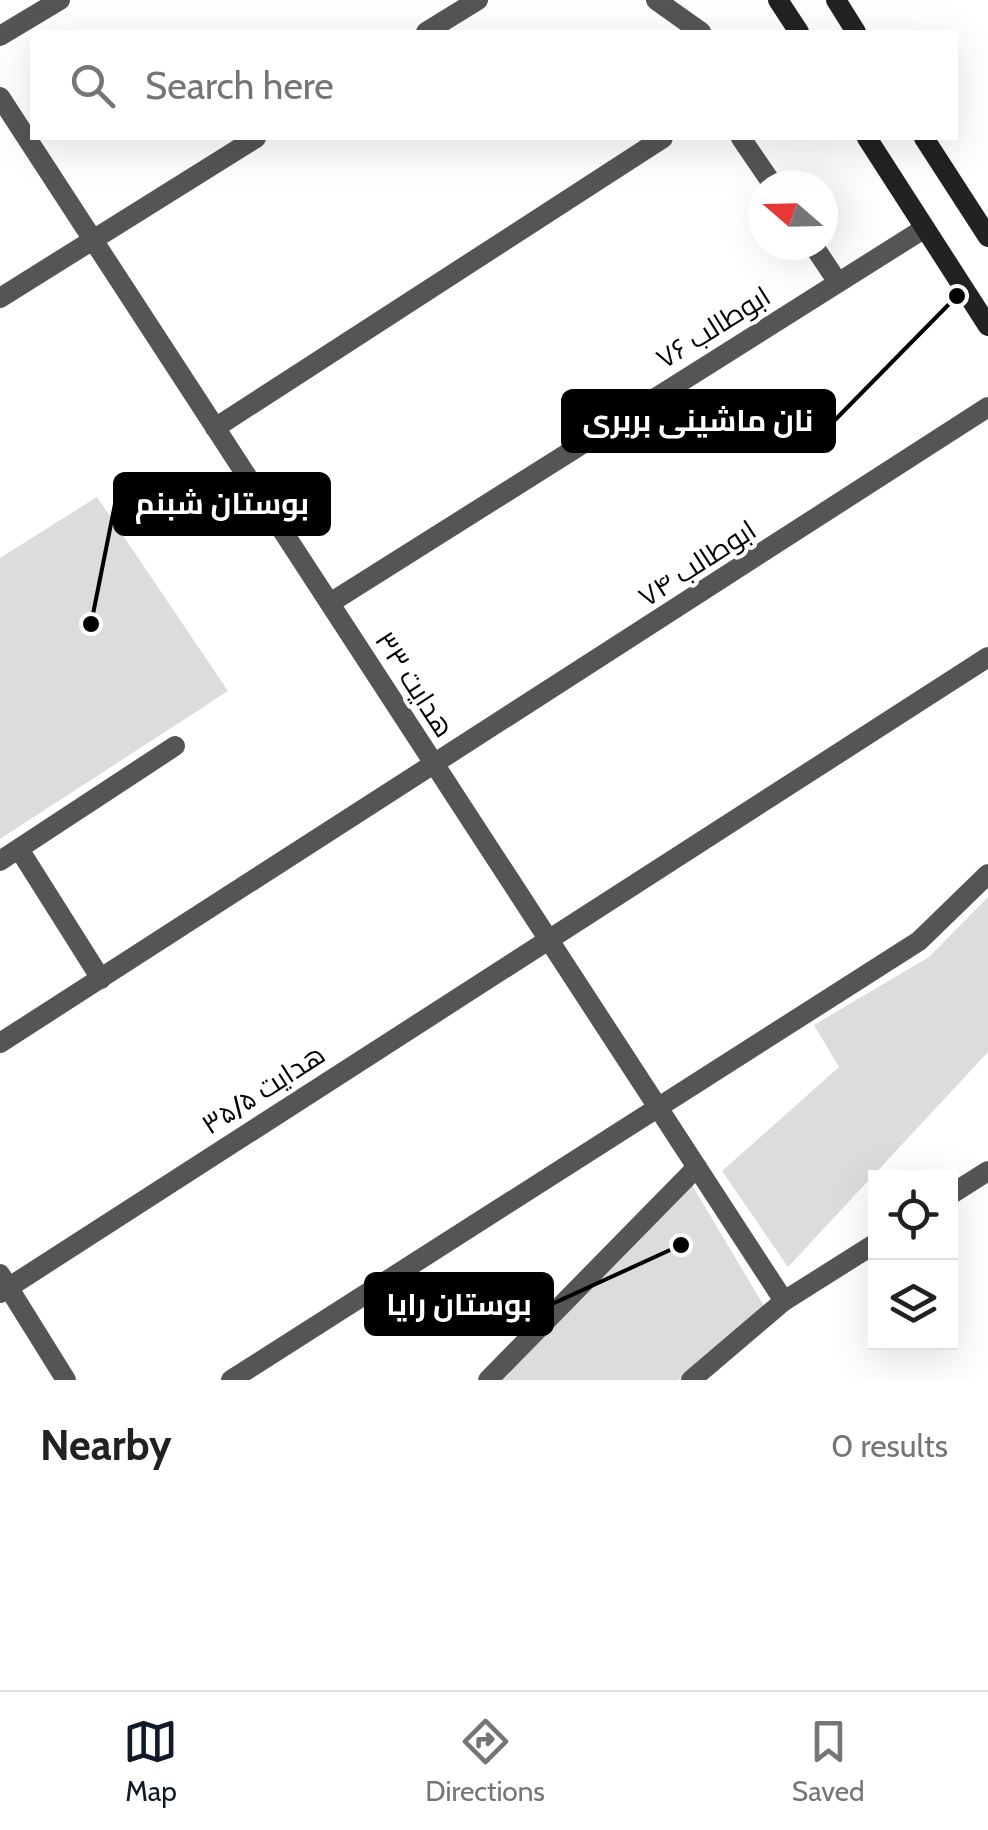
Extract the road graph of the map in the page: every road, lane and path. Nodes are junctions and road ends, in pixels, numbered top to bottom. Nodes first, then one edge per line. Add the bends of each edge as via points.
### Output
1 (60, 0) edge
2 (478, 0) edge
3 (656, 0) edge
4 (778, 0) edge
5 (836, 0) edge
6 (429, 30) edge
7 (698, 30) edge
8 (798, 30) edge
9 (855, 30) edge
10 (0, 36) edge
11 (0, 97) edge
12 (253, 140) edge
13 (660, 140) edge
14 (743, 140) edge
15 (868, 140) edge
16 (925, 140) edge
17 (763, 170) edge
18 (925, 228) junction
19 (988, 237) edge
20 (92, 239) junction
21 (823, 260) edge
22 (838, 281) junction
23 (0, 298) edge
24 (988, 326) edge
25 (988, 407) edge
26 (216, 428) junction
27 (330, 603) junction
28 (988, 658) edge
29 (175, 746) dead end
30 (436, 766) junction
31 (19, 849) junction
32 (0, 861) edge
33 (988, 874) edge
34 (548, 938) junction
35 (101, 979) junction
36 (0, 1044) edge
37 (657, 1106) junction
38 (697, 1167) junction
39 (988, 1171) edge
40 (958, 1190) edge
41 (868, 1248) edge
42 (3, 1285) edge
43 (784, 1301) junction
44 (66, 1380) edge
45 (231, 1380) edge
46 (488, 1380) edge
47 (691, 1380) edge

1 - 10 street
2 - 6 street
3 - 7 street
4 - 8 main road
5 - 9 main road
11 - 20 street, هدایت ۳۳
12 - 20 street
13 - 26 street
14 - 17 street
15 - 18 main road
16 - 19 main road
18 - 22 street, ابوطالب ۷۶
18 - 24 main road
20 - 23 street
20 - 26 street, هدایت ۳۳
21 - 22 street
22 - 27 street, ابوطالب ۷۶
25 - 30 street, ابوطالب ۷۴
26 - 27 street, هدایت ۳۳
27 - 30 street, هدایت ۳۳
28 - 34 street, هدایت ۳۵/۵
29 - 31 street
30 - 34 street, هدایت ۳۳
30 - 35 street, ابوطالب ۷۴
31 - 32 street
31 - 35 street
33 - 37 street via 919,941
34 - 37 street, هدایت ۳۳
34 - 42 street, هدایت ۳۵/۵
35 - 36 street, ابوطالب ۷۴
37 - 38 street, هدایت ۳۳
37 - 45 street
38 - 43 street, هدایت ۳۳
38 - 46 street
39 - 40 street
41 - 43 street
42 - 44 street
43 - 47 street

